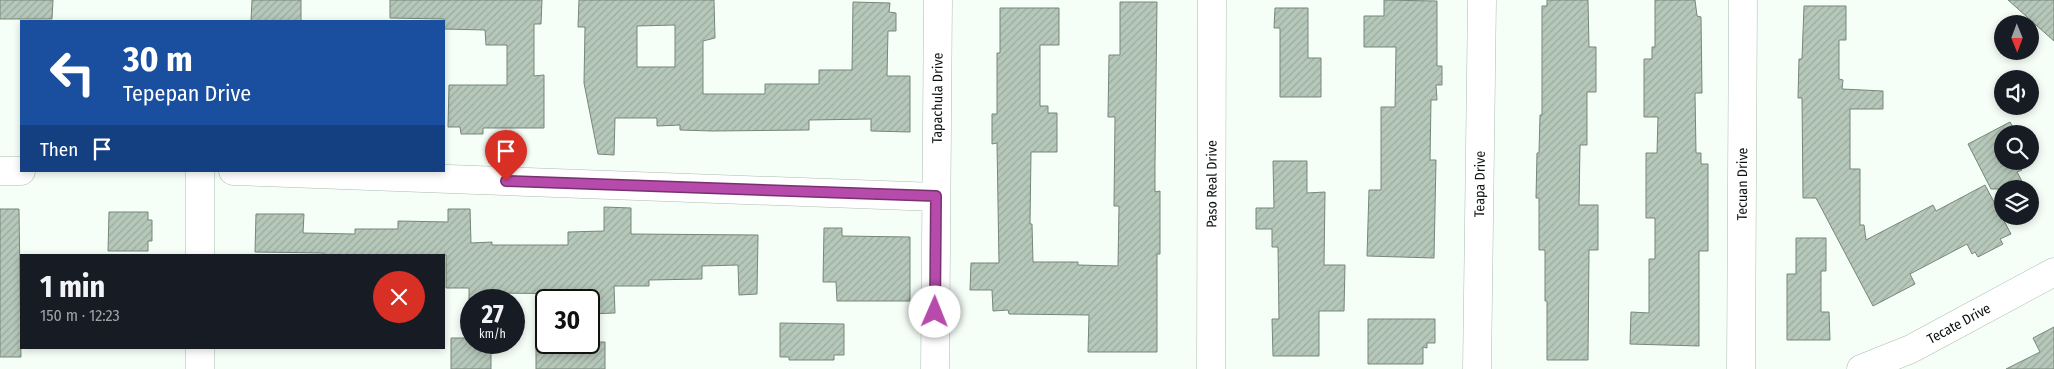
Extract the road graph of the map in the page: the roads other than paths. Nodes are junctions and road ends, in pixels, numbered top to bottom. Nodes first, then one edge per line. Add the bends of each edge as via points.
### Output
1 (938, 0) edge
2 (1212, 0) edge
3 (1482, 0) edge
4 (1743, 0) edge
5 (0, 171) edge
6 (20, 171) edge
7 (200, 172) edge
8 (261, 172) edge
9 (936, 196) junction
10 (200, 254) edge
11 (2054, 272) edge
12 (200, 349) edge
13 (200, 369) edge
14 (935, 369) edge
15 (1211, 369) edge
16 (1477, 369) edge
17 (1741, 369) edge
18 (1861, 369) edge

1 - 9 street, Tapachula Drive
2 - 15 street, Paso Real Drive
3 - 16 street, Teapa Drive
4 - 17 street, Tecuan Drive
5 - 6 street
7 - 10 street
8 - 9 street
9 - 14 street, Tapachula Drive
11 - 18 street, Tecate Drive via 1911,349
12 - 13 street

